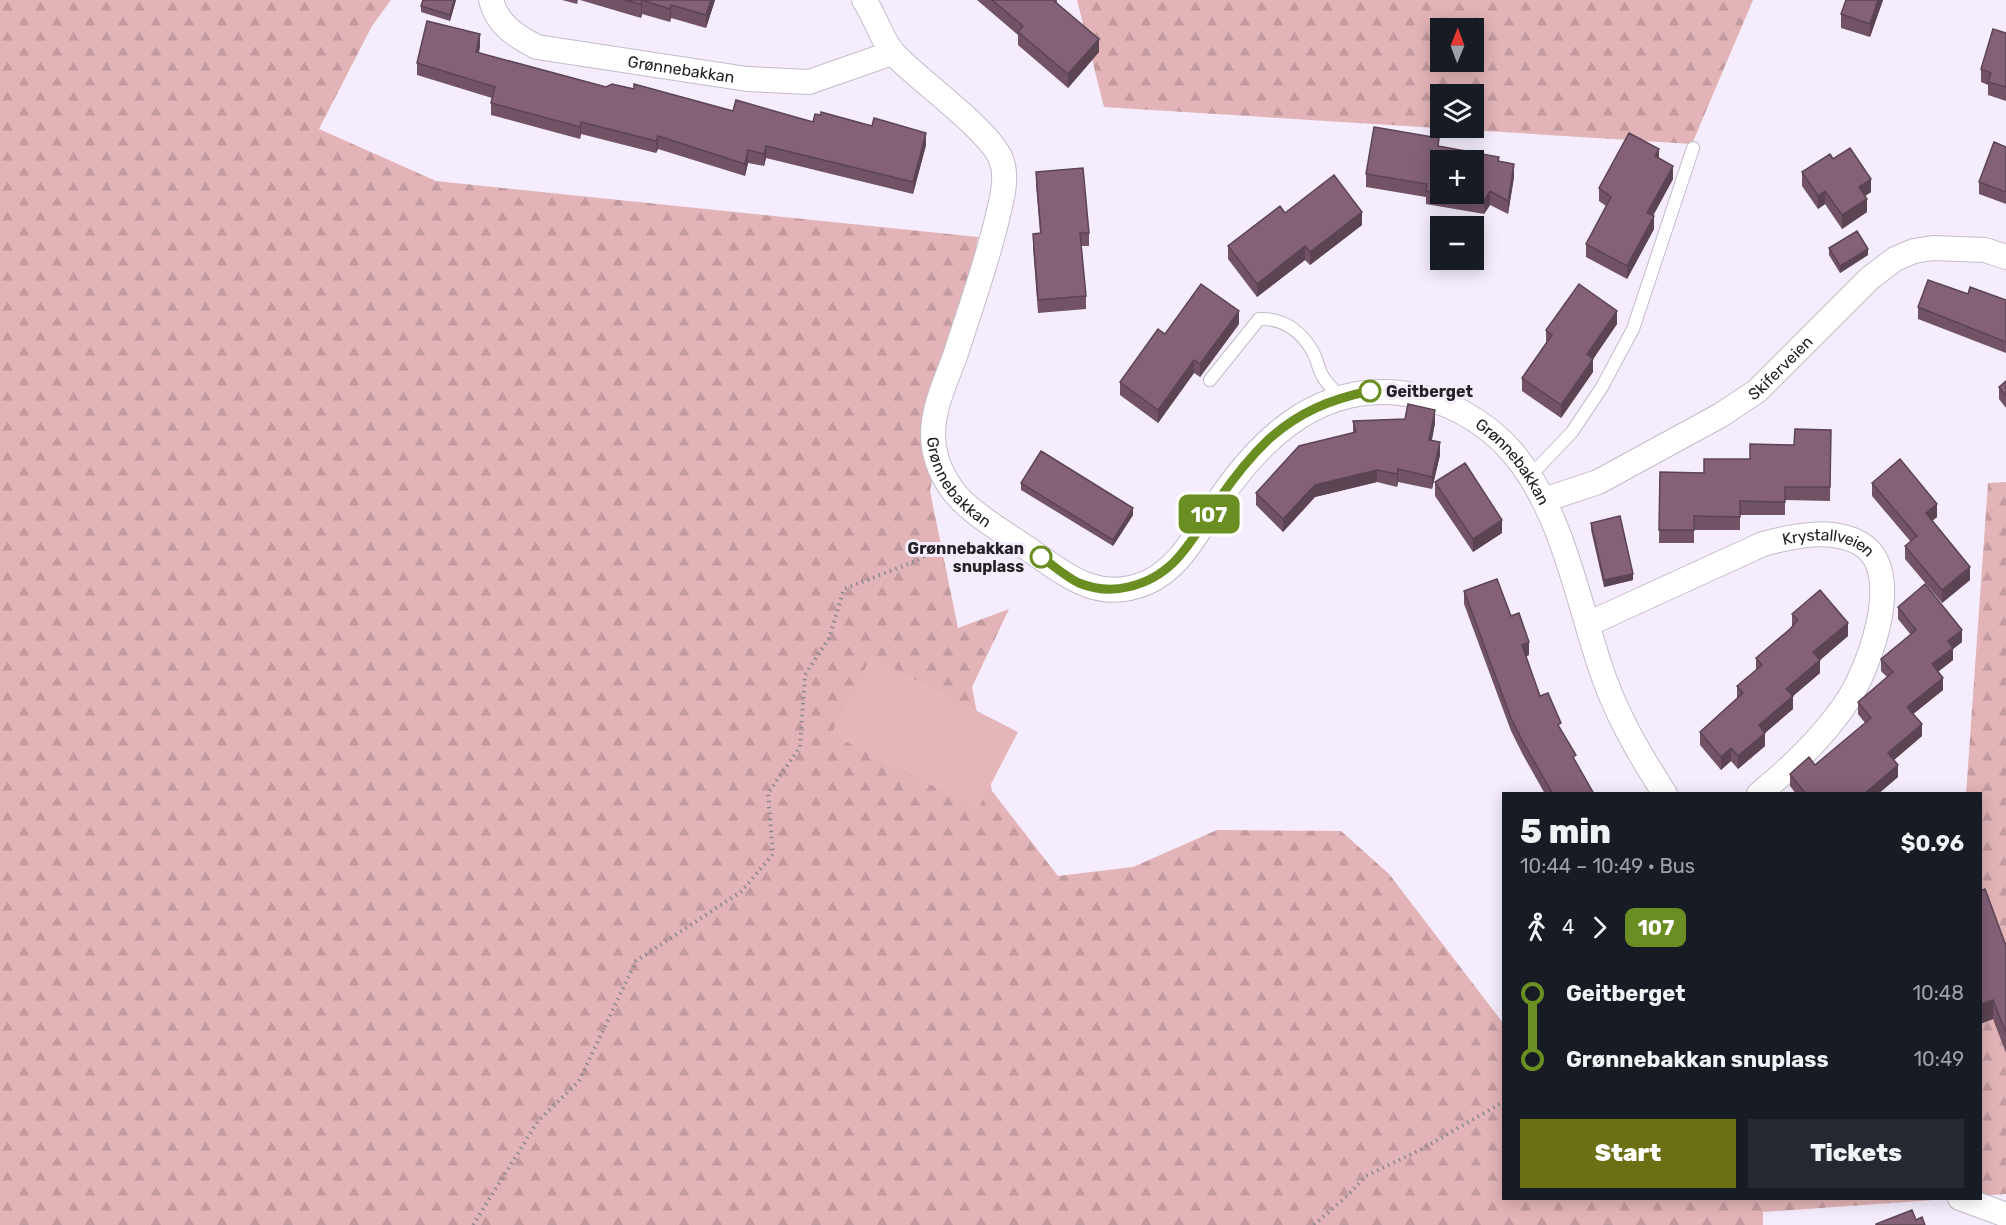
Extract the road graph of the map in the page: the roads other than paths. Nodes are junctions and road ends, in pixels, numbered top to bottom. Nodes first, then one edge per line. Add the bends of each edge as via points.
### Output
1 (490, 0) edge
2 (864, 0) edge
3 (892, 53) junction
4 (1693, 148) dead end
5 (2006, 257) edge
6 (1210, 380) dead end
7 (1340, 397) junction
8 (1530, 476) junction
9 (1544, 500) junction
10 (1588, 624) junction
11 (1664, 792) edge
12 (1761, 792) edge
13 (1965, 1200) edge
14 (2006, 1215) edge

1 - 3 street, Grønnebakkan via 494,12 512,34 537,47 747,79 809,82
2 - 3 street, Grønnebakkan
3 - 7 street, Grønnebakkan via 986,139 1001,160 1004,188 994,231 938,405 933,433 936,460 952,490 982,516 1077,582 1120,589 1146,583 1183,554 1218,500 1269,439 1307,410
4 - 8 lane via 1633,329 1572,432
5 - 9 street, Skiferveien via 1985,250 1933,248 1895,259 1870,278 1757,391 1721,416 1608,477
6 - 7 lane via 1259,319 1269,318 1284,321 1302,337 1322,375
7 - 8 street, Grønnebakkan via 1374,390 1410,394 1451,406 1510,450
8 - 9 street, Grønnebakkan
9 - 10 street, Grønnebakkan
10 - 11 street, Grønnebakkan via 1616,710
10 - 12 street, Krystallveien via 1763,544 1788,537 1836,535 1864,545 1879,571 1881,592 1880,618 1865,668 1830,723
13 - 14 street

